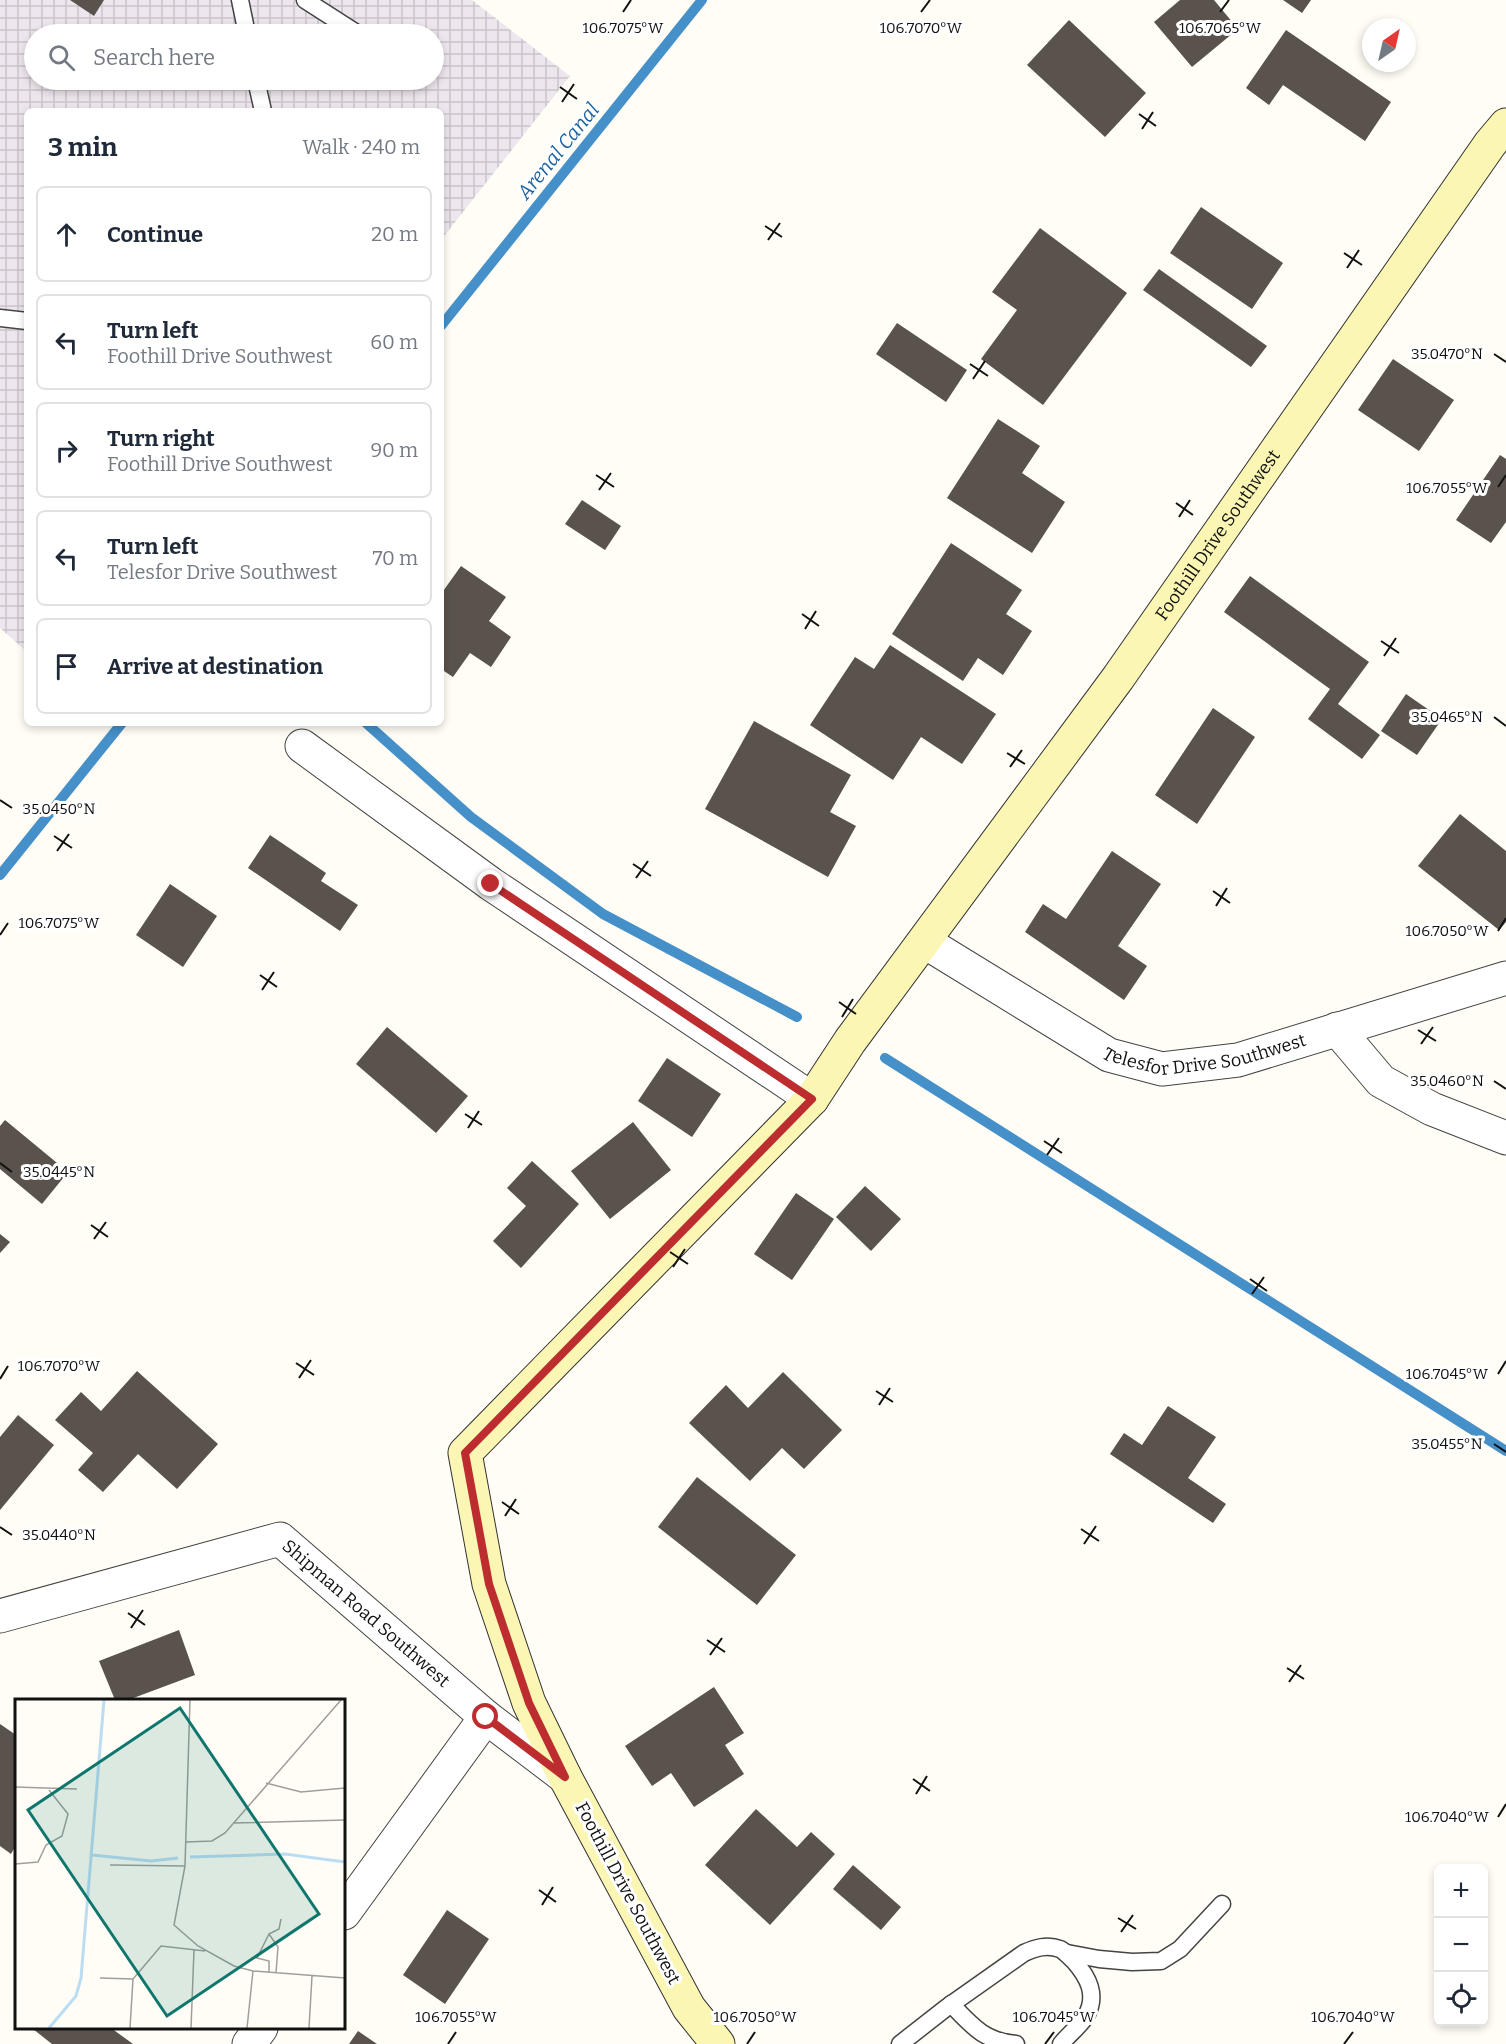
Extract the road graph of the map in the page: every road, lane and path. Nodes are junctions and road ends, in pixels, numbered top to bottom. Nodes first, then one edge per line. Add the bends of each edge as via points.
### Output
1 (240, 0) edge
2 (305, 0) edge
3 (245, 24) edge
4 (342, 24) edge
5 (258, 90) edge
6 (262, 108) edge
7 (1506, 125) edge
8 (0, 318) edge
9 (24, 321) edge
10 (302, 746) dead end
11 (925, 942) junction
12 (1506, 978) edge
13 (1337, 1029) junction
14 (812, 1099) junction
15 (1506, 1138) edge
16 (0, 1616) edge
17 (486, 1717) junction
18 (565, 1777) junction
19 (1222, 1904) dead end
20 (345, 1912) edge
21 (1067, 1953) junction
22 (951, 2004) junction
23 (260, 2029) edge
24 (249, 2044) edge
25 (718, 2044) edge
26 (900, 2044) edge
27 (1016, 2044) edge
28 (1061, 2044) edge

1 - 3 lane
2 - 4 lane
5 - 6 lane
7 - 11 street, Foothill Drive Southwest via 1118,678
8 - 9 lane
10 - 14 street via 491,884
11 - 13 street, Telesfor Drive Southwest via 1109,1055 1162,1069 1238,1060
11 - 14 street, Foothill Drive Southwest via 850,1041
12 - 13 street, Telesfor Drive Southwest
13 - 15 street via 1381,1081 1432,1109
14 - 18 street, Foothill Drive Southwest via 465,1453 489,1584 529,1703
16 - 17 street, Shipman Road Southwest via 280,1539
17 - 18 street, Shipman Road Southwest
17 - 20 street
18 - 25 street, Foothill Drive Southwest via 689,2008
19 - 21 lane via 1180,1949 1161,1961 1132,1962
21 - 22 lane via 1058,1948 1036,1947
21 - 28 lane via 1087,1976 1092,1993 1086,2016
22 - 26 lane
22 - 27 lane via 987,2037
23 - 24 street

